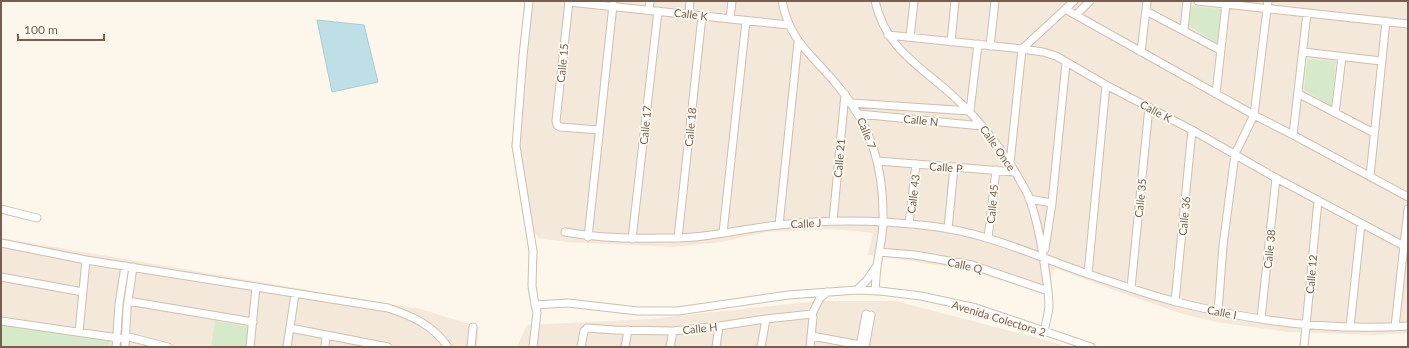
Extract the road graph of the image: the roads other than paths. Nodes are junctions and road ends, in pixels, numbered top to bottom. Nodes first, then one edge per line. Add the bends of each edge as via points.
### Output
1 (529, 1) edge
2 (569, 1) edge
3 (650, 1) edge
4 (690, 1) edge
5 (732, 1) edge
6 (782, 1) edge
7 (875, 1) edge
8 (914, 1) edge
9 (955, 1) edge
10 (995, 1) edge
11 (1074, 1) edge
12 (1090, 1) edge
13 (1147, 1) edge
14 (1187, 1) edge
15 (1198, 1) edge
16 (1268, 1) edge
17 (611, 4) edge
18 (1226, 4) junction
19 (1066, 9) junction
20 (1267, 9) junction
21 (649, 10) junction
22 (1146, 10) junction
23 (658, 11) junction
24 (1307, 13) junction
25 (689, 14) junction
26 (1076, 15) junction
27 (702, 16) junction
28 (730, 19) junction
29 (746, 21) junction
30 (1386, 21) junction
31 (1408, 24) edge
32 (789, 25) junction
33 (1184, 30) junction
34 (1040, 33) junction
35 (888, 35) junction
36 (910, 37) junction
37 (798, 42) junction
38 (951, 42) junction
39 (978, 44) junction
40 (990, 46) junction
41 (1022, 49) junction
42 (1220, 50) junction
43 (1043, 52) junction
44 (1141, 52) junction
45 (1303, 52) junction
46 (1342, 57) junction
47 (1382, 61) junction
48 (1066, 63) junction
49 (1106, 85) junction
50 (845, 94) junction
51 (1216, 94) junction
52 (1299, 94) junction
53 (852, 103) junction
54 (1149, 107) junction
55 (970, 111) junction
56 (1335, 113) junction
57 (859, 114) junction
58 (1254, 115) junction
59 (982, 126) junction
60 (600, 130) junction
61 (1192, 130) junction
62 (1374, 133) junction
63 (1293, 135) junction
64 (1235, 154) junction
65 (878, 161) junction
66 (1010, 163) junction
67 (916, 164) junction
68 (954, 167) junction
69 (996, 170) junction
70 (1015, 172) junction
71 (1370, 176) junction
72 (1276, 178) junction
73 (1030, 198) junction
74 (1408, 198) edge
75 (1318, 200) junction
76 (1052, 203) junction
77 (1, 208) edge
78 (1408, 209) edge
79 (37, 218) dead end
80 (833, 221) junction
81 (883, 222) junction
82 (909, 224) junction
83 (1361, 224) junction
84 (779, 225) junction
85 (948, 229) junction
86 (1407, 229) edge
87 (565, 232) dead end
88 (723, 233) junction
89 (588, 237) junction
90 (678, 238) junction
91 (988, 238) junction
92 (632, 239) junction
93 (1, 243) edge
94 (1404, 246) junction
95 (879, 252) junction
96 (1044, 258) junction
97 (86, 260) junction
98 (125, 266) junction
99 (877, 266) junction
100 (133, 267) junction
101 (1088, 274) junction
102 (1, 277) edge
103 (256, 287) junction
104 (1131, 288) junction
105 (857, 290) junction
106 (875, 291) junction
107 (1048, 291) junction
108 (83, 292) junction
109 (827, 292) junction
110 (295, 294) junction
111 (128, 301) junction
112 (1175, 302) junction
113 (535, 305) junction
114 (1218, 312) junction
115 (812, 314) junction
116 (868, 314) dead end
117 (766, 319) junction
118 (1261, 319) junction
119 (1, 321) edge
120 (253, 322) junction
121 (1306, 324) junction
122 (719, 326) junction
123 (1408, 326) edge
124 (473, 327) dead end
125 (1350, 327) junction
126 (1395, 327) junction
127 (290, 328) junction
128 (628, 330) junction
129 (673, 331) junction
130 (1044, 331) junction
131 (79, 332) junction
132 (326, 335) junction
133 (812, 336) junction
134 (116, 338) junction
135 (125, 341) edge
136 (862, 346) edge
137 (116, 347) edge
138 (168, 347) edge
139 (250, 347) edge
140 (288, 347) edge
141 (325, 347) edge
142 (388, 347) edge
143 (448, 347) edge
144 (471, 347) edge
145 (533, 347) edge
146 (581, 347) edge
147 (625, 347) edge
148 (670, 347) edge
149 (716, 347) edge
150 (761, 347) edge
151 (810, 347) edge
152 (1091, 347) edge
153 (1304, 347) edge

1 - 113 street via 516,146 533,251 532,286
2 - 17 street, Calle K
2 - 60 street, Calle 15 via 556,121 560,127
3 - 21 street
4 - 25 street
5 - 28 street
6 - 32 street, Calle 7
7 - 35 street, Calle Once
8 - 36 street
9 - 38 street
10 - 40 street
11 - 19 street
12 - 26 street
13 - 22 street
14 - 33 street
15 - 18 street
16 - 20 street
17 - 21 street, Calle K
17 - 60 street
18 - 20 street
18 - 42 street
19 - 26 street
19 - 34 street
20 - 24 street
20 - 58 street
21 - 23 street, Calle K
22 - 33 street
22 - 44 street
23 - 25 street, Calle K
23 - 92 street, Calle 17
24 - 30 street
24 - 45 street
25 - 27 street, Calle K
26 - 44 street
27 - 28 street, Calle K
27 - 90 street, Calle 18
28 - 29 street, Calle K
29 - 32 street, Calle K
29 - 88 street
30 - 31 street
30 - 47 street
32 - 37 street, Calle 7
33 - 42 street
34 - 41 street
34 - 43 street via 1036,43
35 - 36 street, Calle K
35 - 55 street, Calle Once via 912,62
36 - 38 street, Calle K
37 - 50 street, Calle 7
37 - 84 street
38 - 39 street, Calle K
39 - 40 street, Calle K
39 - 55 street
40 - 41 street, Calle K
41 - 43 street, Calle K
41 - 66 street
42 - 51 street
43 - 48 street, Calle K via 1056,56
44 - 51 street
45 - 46 street
45 - 52 street
46 - 47 street
46 - 56 street
47 - 62 street
48 - 49 street, Calle K
48 - 76 street
49 - 54 street, Calle K
49 - 101 street
50 - 53 street, Calle 7
50 - 80 street, Calle 21
51 - 58 street
52 - 56 street
52 - 63 street
53 - 55 street, Calle N
53 - 57 street, Calle 7
54 - 61 street, Calle K
54 - 104 street, Calle 35
55 - 59 street, Calle Once
56 - 62 street
57 - 59 street, Calle N
57 - 65 street, Calle 7
58 - 63 street
58 - 64 street
59 - 66 street, Calle Once
60 - 89 street
61 - 64 street, Calle K
61 - 112 street, Calle 36
62 - 71 street
63 - 71 street
64 - 72 street, Calle K
64 - 114 street via 1223,246
65 - 67 street, Calle P
65 - 81 street, Calle 7
66 - 70 street, Calle Once
67 - 68 street, Calle P
67 - 82 street, Calle 43
68 - 69 street, Calle P
68 - 85 street
69 - 70 street, Calle P
69 - 91 street, Calle 45
70 - 73 street, Calle Once
71 - 74 street
72 - 75 street, Calle K
72 - 118 street, Calle 38
73 - 76 street
73 - 96 street, Calle Once
75 - 83 street, Calle K
75 - 121 street, Calle 12
76 - 96 street
77 - 79 street
78 - 86 street
80 - 81 street, Calle J
80 - 84 street, Calle J
81 - 82 street, Calle J
81 - 95 street, Calle 7
82 - 85 street, Calle J
83 - 94 street, Calle K
83 - 125 street
84 - 88 street, Calle J
85 - 91 street, Calle J
86 - 94 street
87 - 89 street, Calle J
88 - 90 street, Calle J
89 - 92 street, Calle J
90 - 92 street, Calle J
91 - 96 street, Calle J
93 - 97 street
94 - 126 street
95 - 99 street, Calle 7
95 - 107 street, Calle Q via 915,255 972,266
96 - 101 street, Calle I
96 - 107 street, Calle Once
97 - 98 street
97 - 108 street
98 - 100 street
98 - 134 street
99 - 105 street
99 - 106 street, Calle 7
100 - 103 street
100 - 111 street
101 - 104 street, Calle I
102 - 108 street
103 - 110 street
103 - 120 street
104 - 112 street, Calle I
105 - 106 street, Avenida Colectora 2
105 - 109 street, Avenida Colectora 2
106 - 130 street, Avenida Colectora 2 via 921,296 976,308
107 - 130 street, Calle Once via 1049,308
108 - 131 street
109 - 113 street, Avenida Colectora 2 via 678,311 638,311 568,303
109 - 115 street via 820,298
110 - 127 street
110 - 143 street via 388,308 414,317 441,337
111 - 120 street
111 - 135 street
112 - 114 street, Calle I
113 - 145 street
114 - 118 street, Calle I
115 - 117 street, Calle H
115 - 133 street
116 - 136 street
117 - 122 street, Calle H
117 - 150 street
118 - 121 street, Calle I
119 - 131 street
120 - 139 street
121 - 125 street, Calle I
121 - 153 street, Calle 12
122 - 129 street, Calle H
122 - 149 street
123 - 126 street, Calle I
124 - 144 street
125 - 126 street, Calle I
127 - 132 street
127 - 140 street
128 - 129 street, Calle H
128 - 146 street, Calle H via 587,328
128 - 147 street
129 - 148 street
130 - 152 street, Avenida Colectora 2
131 - 134 street
132 - 141 street
132 - 142 street
133 - 136 street
133 - 151 street
134 - 135 street
134 - 137 street
135 - 138 street

